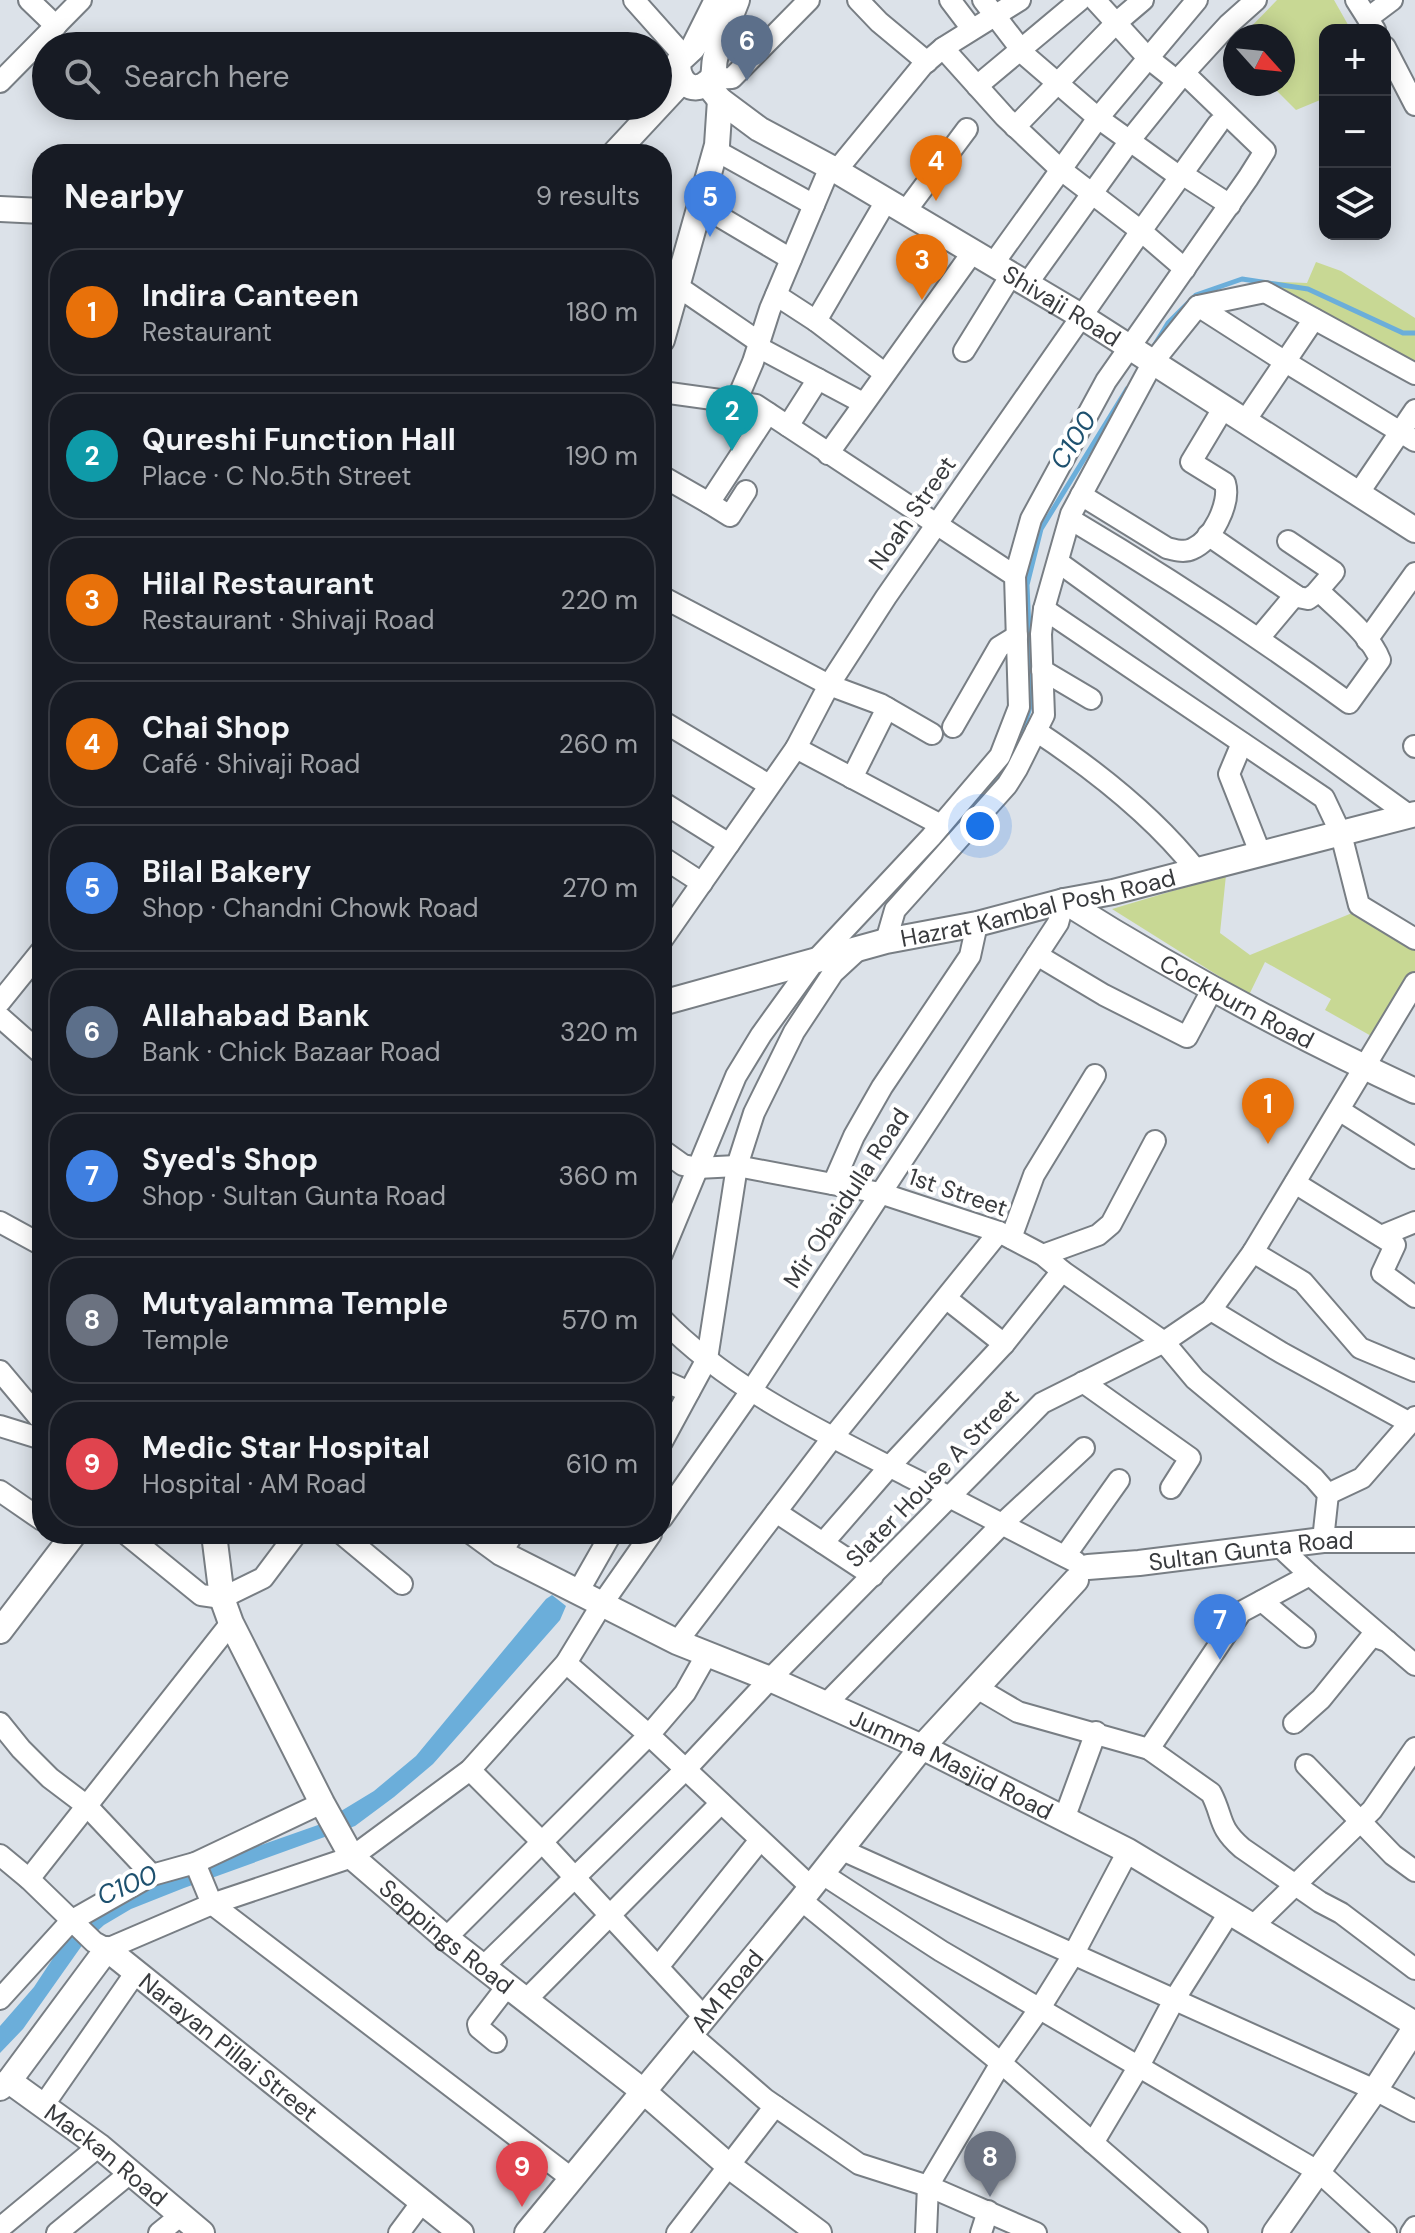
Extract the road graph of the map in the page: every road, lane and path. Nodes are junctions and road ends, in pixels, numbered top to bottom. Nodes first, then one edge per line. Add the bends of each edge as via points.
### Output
1 (29, 0) edge
2 (81, 0) edge
3 (634, 0) edge
4 (717, 0) edge
5 (737, 0) edge
6 (809, 0) edge
7 (858, 0) edge
8 (950, 0) edge
9 (983, 0) edge
10 (1020, 0) edge
11 (1080, 0) edge
12 (1095, 0) edge
13 (1143, 0) edge
14 (1197, 0) edge
15 (1256, 0) edge
16 (1356, 0) edge
17 (1392, 0) edge
18 (995, 17) junction
19 (1116, 23) junction
20 (1372, 24) edge
21 (56, 26) junction
22 (972, 29) junction
23 (50, 32) edge
24 (668, 32) edge
25 (672, 36) edge
26 (943, 48) junction
27 (1020, 48) junction
28 (32, 50) edge
29 (688, 51) junction
30 (1148, 58) junction
31 (1391, 59) edge
32 (927, 62) junction
33 (1180, 77) junction
34 (682, 81) junction
35 (713, 81) junction
36 (0, 82) edge
37 (1058, 83) junction
38 (977, 86) junction
39 (672, 92) edge
40 (1415, 105) edge
41 (1098, 118) junction
42 (646, 120) edge
43 (1218, 124) dead end
44 (1015, 127) junction
45 (967, 129) dead end
46 (1130, 141) junction
47 (623, 144) edge
48 (715, 150) junction
49 (833, 169) junction
50 (1060, 169) junction
51 (1181, 175) junction
52 (1092, 194) junction
53 (0, 196) edge
54 (32, 196) edge
55 (700, 205) junction
56 (814, 205) junction
57 (1230, 205) junction
58 (895, 207) junction
59 (0, 209) edge
60 (32, 211) edge
61 (1141, 231) junction
62 (972, 253) junction
63 (791, 259) junction
64 (1185, 269) junction
65 (1011, 275) junction
66 (677, 286) junction
67 (776, 295) junction
68 (672, 304) edge
69 (1198, 306) junction
70 (1081, 316) junction
71 (1314, 319) junction
72 (816, 321) junction
73 (758, 345) junction
74 (964, 351) dead end
75 (1143, 355) junction
76 (1286, 362) junction
77 (884, 373) junction
78 (1415, 374) edge
79 (818, 379) junction
80 (672, 393) edge
81 (736, 402) junction
82 (863, 403) junction
83 (1224, 407) junction
84 (1415, 410) edge
85 (768, 413) junction
86 (1245, 421) junction
87 (788, 426) junction
88 (1407, 436) edge
89 (828, 454) junction
90 (672, 482) edge
91 (746, 491) dead end
92 (1358, 494) junction
93 (1081, 495) junction
94 (709, 503) junction
95 (1070, 519) junction
96 (936, 525) junction
97 (1415, 530) edge
98 (1208, 535) junction
99 (1288, 541) dead end
100 (1058, 562) junction
101 (1415, 573) edge
102 (1027, 582) junction
103 (1319, 591) junction
104 (1295, 595) junction
105 (672, 602) edge
106 (1044, 609) junction
107 (1017, 636) junction
108 (1259, 638) junction
109 (1367, 640) junction
110 (1042, 670) junction
111 (829, 685) junction
112 (1091, 699) dead end
113 (887, 708) junction
114 (953, 727) dead end
115 (1036, 731) junction
116 (672, 734) edge
117 (932, 734) dead end
118 (1242, 743) junction
119 (796, 748) junction
120 (852, 778) junction
121 (769, 785) junction
122 (672, 808) edge
123 (1412, 815) edge
124 (941, 825) junction
125 (1341, 834) junction
126 (729, 844) junction
127 (1261, 855) junction
128 (672, 864) edge
129 (1197, 871) junction
130 (702, 883) junction
131 (1113, 892) junction
132 (1064, 901) junction
133 (672, 914) edge
134 (977, 924) junction
135 (1124, 939) junction
136 (1415, 939) edge
137 (886, 941) junction
138 (859, 949) junction
139 (1037, 955) junction
140 (32, 963) edge
141 (813, 963) junction
142 (1415, 983) edge
143 (1213, 988) junction
144 (672, 1000) edge
145 (0, 1004) edge
146 (32, 1042) edge
147 (1364, 1067) junction
148 (1095, 1075) dead end
149 (1415, 1091) edge
150 (1339, 1110) junction
151 (1155, 1141) dead end
152 (672, 1157) edge
153 (1415, 1158) edge
154 (737, 1166) junction
155 (697, 1168) junction
156 (1295, 1183) junction
157 (833, 1184) junction
158 (880, 1193) junction
159 (0, 1222) edge
160 (1415, 1222) edge
161 (672, 1229) edge
162 (1005, 1235) junction
163 (1381, 1236) junction
164 (32, 1240) edge
165 (1253, 1252) junction
166 (1043, 1255) junction
167 (1062, 1271) junction
168 (1415, 1297) edge
169 (947, 1299) junction
170 (1211, 1310) junction
171 (672, 1328) edge
172 (1164, 1342) junction
173 (1004, 1344) junction
174 (707, 1359) junction
175 (0, 1371) edge
176 (1415, 1371) edge
177 (1083, 1382) junction
178 (672, 1384) edge
179 (751, 1391) junction
180 (689, 1392) junction
181 (32, 1409) edge
182 (1412, 1420) edge
183 (672, 1423) edge
184 (0, 1426) edge
185 (32, 1436) edge
186 (833, 1437) junction
187 (1084, 1448) dead end
188 (890, 1466) junction
189 (1119, 1480) dead end
190 (1171, 1488) dead end
191 (0, 1491) edge
192 (1328, 1494) junction
193 (951, 1497) junction
194 (672, 1504) edge
195 (776, 1512) junction
196 (32, 1513) edge
197 (1002, 1524) junction
198 (1323, 1540) junction
199 (1415, 1540) edge
200 (823, 1543) junction
201 (62, 1544) edge
202 (138, 1544) edge
203 (215, 1544) edge
204 (288, 1544) edge
205 (360, 1544) edge
206 (507, 1544) edge
207 (605, 1544) edge
208 (644, 1544) edge
209 (1279, 1546) junction
210 (1076, 1566) junction
211 (1310, 1575) junction
212 (873, 1576) junction
213 (402, 1584) dead end
214 (578, 1592) junction
215 (222, 1598) junction
216 (1262, 1601) junction
217 (602, 1604) junction
218 (231, 1623) junction
219 (0, 1631) edge
220 (1305, 1637) dead end
221 (1387, 1641) junction
222 (677, 1642) junction
223 (707, 1654) junction
224 (566, 1663) junction
225 (1415, 1665) edge
226 (770, 1679) junction
227 (977, 1688) junction
228 (826, 1704) junction
229 (0, 1723) edge
230 (1294, 1723) dead end
231 (1096, 1732) junction
232 (649, 1735) junction
233 (922, 1747) junction
234 (1415, 1748) edge
235 (1149, 1749) junction
236 (1306, 1765) dead end
237 (686, 1769) junction
238 (470, 1770) junction
239 (322, 1803) junction
240 (721, 1803) junction
241 (87, 1806) junction
242 (1064, 1819) junction
243 (1359, 1823) junction
244 (760, 1840) junction
245 (541, 1841) junction
246 (840, 1849) junction
247 (1128, 1851) junction
248 (0, 1855) edge
249 (352, 1857) junction
250 (195, 1863) junction
251 (1415, 1871) edge
252 (152, 1875) junction
253 (576, 1878) junction
254 (29, 1879) junction
255 (1295, 1885) junction
256 (811, 1886) junction
257 (208, 1895) junction
258 (1229, 1913) junction
259 (611, 1914) junction
260 (73, 1922) junction
261 (1252, 1927) junction
262 (446, 1938) junction
263 (101, 1945) junction
264 (1073, 1955) junction
265 (484, 1966) junction
266 (658, 1967) junction
267 (1415, 1969) edge
268 (136, 1972) junction
269 (517, 1993) junction
270 (0, 1999) edge
271 (1174, 2000) junction
272 (1040, 2008) junction
273 (697, 2025) junction
274 (1415, 2026) edge
275 (496, 2042) dead end
276 (1001, 2063) junction
277 (1139, 2066) junction
278 (5, 2084) edge
279 (1375, 2090) junction
280 (643, 2091) junction
281 (43, 2106) junction
282 (775, 2106) junction
283 (1415, 2111) edge
284 (1093, 2143) junction
285 (99, 2146) junction
286 (729, 2166) junction
287 (1319, 2172) junction
288 (130, 2173) junction
289 (571, 2178) junction
290 (928, 2186) junction
291 (422, 2202) junction
292 (988, 2211) junction
293 (180, 2216) junction
294 (1415, 2227) edge
295 (0, 2228) edge
296 (57, 2233) edge
297 (159, 2233) edge
298 (202, 2233) edge
299 (399, 2233) edge
300 (461, 2233) edge
301 (527, 2233) edge
302 (677, 2233) edge
303 (819, 2233) edge
304 (926, 2233) edge
305 (981, 2233) edge
306 (1036, 2233) edge
307 (1197, 2233) edge
308 (1275, 2233) edge
309 (1386, 2233) edge
310 (1411, 2233) edge

1 - 21 street
2 - 21 street
3 - 24 street
4 - 29 street
5 - 35 street
6 - 35 street via 732,78
7 - 32 street
8 - 22 street
9 - 18 street
10 - 18 street
11 - 27 street
12 - 19 street
13 - 19 street
14 - 30 street
15 - 33 street
16 - 20 street
17 - 20 street
18 - 22 street
18 - 27 street
19 - 30 street
19 - 37 street
21 - 23 street
22 - 26 street
25 - 29 street
26 - 32 street
26 - 38 street
27 - 37 street
27 - 38 street
28 - 36 street
29 - 34 street via 677,68
29 - 35 street, Shivaji Road via 704,51
30 - 33 street
30 - 41 street
31 - 40 street
32 - 49 street
33 - 46 street
33 - 57 street via 1265,151
34 - 35 street, Shivaji Road via 694,87
34 - 39 street
35 - 48 street
35 - 49 street, Shivaji Road via 759,129
37 - 41 street
37 - 44 street
38 - 44 street
41 - 46 street
41 - 50 street
42 - 47 street
43 - 51 street, Noah Street
44 - 50 street
45 - 58 street
46 - 51 street
46 - 52 street
48 - 55 street
48 - 56 street
49 - 56 street
49 - 58 street, Shivaji Road
50 - 52 street
50 - 65 street
51 - 57 street
51 - 61 street, Noah Street
52 - 61 street
52 - 65 street
53 - 54 street
55 - 63 street
55 - 66 street
56 - 63 street
57 - 64 street
58 - 62 street, Shivaji Road
58 - 72 street
59 - 60 street
61 - 64 street
61 - 70 street, Noah Street
62 - 65 street, Shivaji Road
62 - 77 street
63 - 67 street
64 - 75 street
65 - 70 street, Shivaji Road
65 - 74 street
66 - 68 street
66 - 73 street
67 - 72 street
67 - 73 street
69 - 71 street via 1265,292
69 - 75 street
69 - 76 street
70 - 75 street, Shivaji Road
70 - 96 street, Noah Street
71 - 76 street
71 - 78 street
72 - 77 street
73 - 79 street
73 - 81 street
75 - 83 street, Shivaji Road
75 - 93 street
75 - 102 street via 1106,381 1031,519
76 - 86 street
76 - 88 street
77 - 82 street
79 - 82 street
79 - 87 street
80 - 81 street
81 - 85 street
82 - 89 street
83 - 86 street, Shivaji Road
83 - 98 street via 1191,462 1225,483 1228,492
84 - 88 street
85 - 87 street
85 - 94 street
86 - 92 street, Shivaji Road
87 - 89 street
88 - 92 street
89 - 96 street
90 - 94 street
91 - 94 street via 730,516
92 - 97 street, Shivaji Road
93 - 95 street
93 - 98 street via 1167,548 1194,549
95 - 100 street
95 - 108 street
96 - 102 street
96 - 111 street, Noah Street
98 - 104 street
99 - 103 street via 1334,572
100 - 102 street
100 - 123 street
101 - 109 street
102 - 106 street
102 - 107 street
103 - 104 street via 1308,599
103 - 109 street
104 - 108 street
105 - 111 street
106 - 110 street
106 - 118 street
107 - 114 street via 999,647
107 - 124 street via 1019,707 1000,756
108 - 109 street via 1349,703 1380,660
110 - 112 street
110 - 115 street via 1044,715
111 - 113 street
111 - 119 street, Noah Street
113 - 117 street
113 - 120 street
115 - 129 street via 1087,765
115 - 137 street via 1007,785 895,910
116 - 121 street
118 - 125 street via 1324,798
118 - 127 street via 1229,774
119 - 120 street
119 - 121 street, Noah Street
120 - 124 street
121 - 126 street, Noah Street
122 - 126 street
123 - 125 street, Hazrat Kambal Posh Road
124 - 141 street
125 - 127 street, Hazrat Kambal Posh Road
125 - 136 street via 1359,905
126 - 130 street, Noah Street
127 - 129 street, Hazrat Kambal Posh Road
128 - 130 street
129 - 131 street, Hazrat Kambal Posh Road
130 - 133 street, Noah Street
131 - 132 street, Hazrat Kambal Posh Road
131 - 135 street via 1110,916
132 - 134 street, Hazrat Kambal Posh Road
132 - 135 street, Cockburn Road
132 - 139 street, Mir Obaidulla Road via 1058,923
134 - 137 street, Hazrat Kambal Posh Road
134 - 157 street via 970,956 882,1087
135 - 143 street, Cockburn Road
137 - 138 street, Hazrat Kambal Posh Road
138 - 141 street, Hazrat Kambal Posh Road
138 - 154 street via 833,973 794,1032 754,1113
139 - 143 street via 1187,1037
139 - 158 street, Mir Obaidulla Road
140 - 145 street
141 - 144 street, Hazrat Kambal Posh Road
141 - 155 street via 736,1076
142 - 147 street, Slater House A Street
143 - 147 street, Cockburn Road
145 - 146 street
147 - 149 street, Cockburn Road
147 - 150 street, Slater House A Street
148 - 162 street via 1034,1175
150 - 153 street
150 - 156 street, Slater House A Street
151 - 166 street via 1111,1224 1098,1235
152 - 155 street
154 - 155 street, 1st Street
154 - 157 street, 1st Street
154 - 174 street
155 - 161 street
156 - 163 street
156 - 165 street, Slater House A Street
157 - 158 street, 1st Street
158 - 162 street, 1st Street
158 - 179 street, Mir Obaidulla Road
159 - 164 street
160 - 163 street
162 - 166 street, 1st Street
162 - 169 street
163 - 168 street via 1395,1245 1382,1273
165 - 170 street, Slater House A Street
165 - 176 street via 1303,1282 1360,1348
166 - 167 street, 1st Street
167 - 172 street, 1st Street
167 - 173 street
169 - 173 street
169 - 186 street
170 - 172 street, Slater House A Street
170 - 182 street
171 - 174 street
172 - 177 street, Slater House A Street
172 - 192 street, 1st Street via 1195,1379
173 - 188 street
174 - 179 street
174 - 180 street
175 - 181 street
177 - 190 street via 1190,1458
177 - 193 street, Slater House A Street via 1042,1403
178 - 180 street
179 - 186 street
179 - 194 street, Mir Obaidulla Road
180 - 183 street
182 - 192 street via 1362,1478
184 - 185 street
186 - 188 street
186 - 195 street
187 - 197 street
188 - 193 street
188 - 200 street
189 - 210 street
191 - 196 street
192 - 198 street
193 - 197 street
193 - 212 street, Slater House A Street
195 - 200 street
195 - 222 street
197 - 210 street
197 - 228 street
198 - 199 street, Sultan Gunta Road
198 - 209 street, Sultan Gunta Road
200 - 212 street
201 - 219 street
202 - 215 street via 201,1595
203 - 215 street, Seppings Road
204 - 215 street via 263,1578
205 - 213 street
206 - 214 street, Jumma Masjid Road
207 - 214 street
208 - 217 street
209 - 210 street, Sultan Gunta Road
209 - 211 street
210 - 227 street
211 - 216 street
211 - 221 street
212 - 226 street, Slater House A Street
214 - 217 street, Jumma Masjid Road
215 - 218 street, Seppings Road
216 - 220 street
216 - 235 street via 1241,1612
217 - 222 street, Jumma Masjid Road
217 - 224 street
218 - 239 street, Seppings Road
218 - 241 street
221 - 225 street
221 - 230 street via 1372,1636 1321,1699
222 - 223 street, Jumma Masjid Road
223 - 226 street, Jumma Masjid Road
223 - 232 street via 685,1693
224 - 232 street
224 - 238 street
226 - 228 street, Jumma Masjid Road
226 - 237 street, Slater House A Street
227 - 231 street via 1018,1712
227 - 233 street
228 - 233 street, Jumma Masjid Road
229 - 241 street via 50,1778
231 - 235 street
231 - 242 street
232 - 237 street
232 - 245 street
233 - 242 street, Jumma Masjid Road
233 - 246 street, AM Road
234 - 243 street
235 - 255 street via 1211,1793 1230,1838
236 - 243 street
237 - 240 street
237 - 253 street, Slater House A Street
238 - 245 street
238 - 249 street
239 - 249 street, Seppings Road
239 - 250 street
240 - 244 street
240 - 259 street
241 - 252 street
241 - 254 street
242 - 247 street, Jumma Masjid Road
243 - 251 street
243 - 255 street
244 - 256 street
244 - 266 street
245 - 253 street
245 - 262 street
246 - 256 street, AM Road
246 - 264 street
247 - 258 street, Jumma Masjid Road
247 - 264 street
248 - 254 street, Narayan Pillai Street
249 - 257 street
249 - 262 street, Seppings Road
250 - 252 street
250 - 257 street
252 - 260 street
253 - 259 street
253 - 265 street, Slater House A Street
254 - 260 street, Narayan Pillai Street
255 - 261 street
255 - 267 street
256 - 272 street
256 - 273 street, AM Road
256 - 276 street
257 - 263 street
257 - 289 street
258 - 261 street, Jumma Masjid Road
258 - 271 street
259 - 266 street
259 - 269 street
260 - 263 street, Narayan Pillai Street
260 - 270 street
261 - 274 street, Jumma Masjid Road
262 - 265 street, Seppings Road
263 - 268 street, Narayan Pillai Street
263 - 278 street via 88,1971
264 - 271 street
264 - 272 street
265 - 269 street, Seppings Road
266 - 273 street
268 - 281 street
268 - 291 street, Narayan Pillai Street
269 - 275 street via 480,2019 479,2028
269 - 280 street, Seppings Road
271 - 277 street
271 - 279 street
272 - 276 street
272 - 277 street
273 - 280 street, AM Road
273 - 282 street
274 - 279 street
276 - 284 street
276 - 290 street
277 - 284 street
277 - 287 street
278 - 281 street, Mackan Road
279 - 283 street
279 - 287 street
280 - 286 street, Seppings Road
280 - 289 street, AM Road
281 - 285 street, Mackan Road
282 - 286 street
282 - 290 street via 859,2164
284 - 307 street
285 - 288 street, Mackan Road
285 - 295 street
286 - 302 street
286 - 303 street, Seppings Road
287 - 308 street
287 - 309 street
288 - 293 street, Mackan Road
288 - 296 street
289 - 301 street, AM Road
290 - 292 street
290 - 304 street
291 - 299 street
291 - 300 street, Narayan Pillai Street
292 - 305 street
292 - 306 street
293 - 297 street
293 - 298 street, Mackan Road
294 - 310 street

